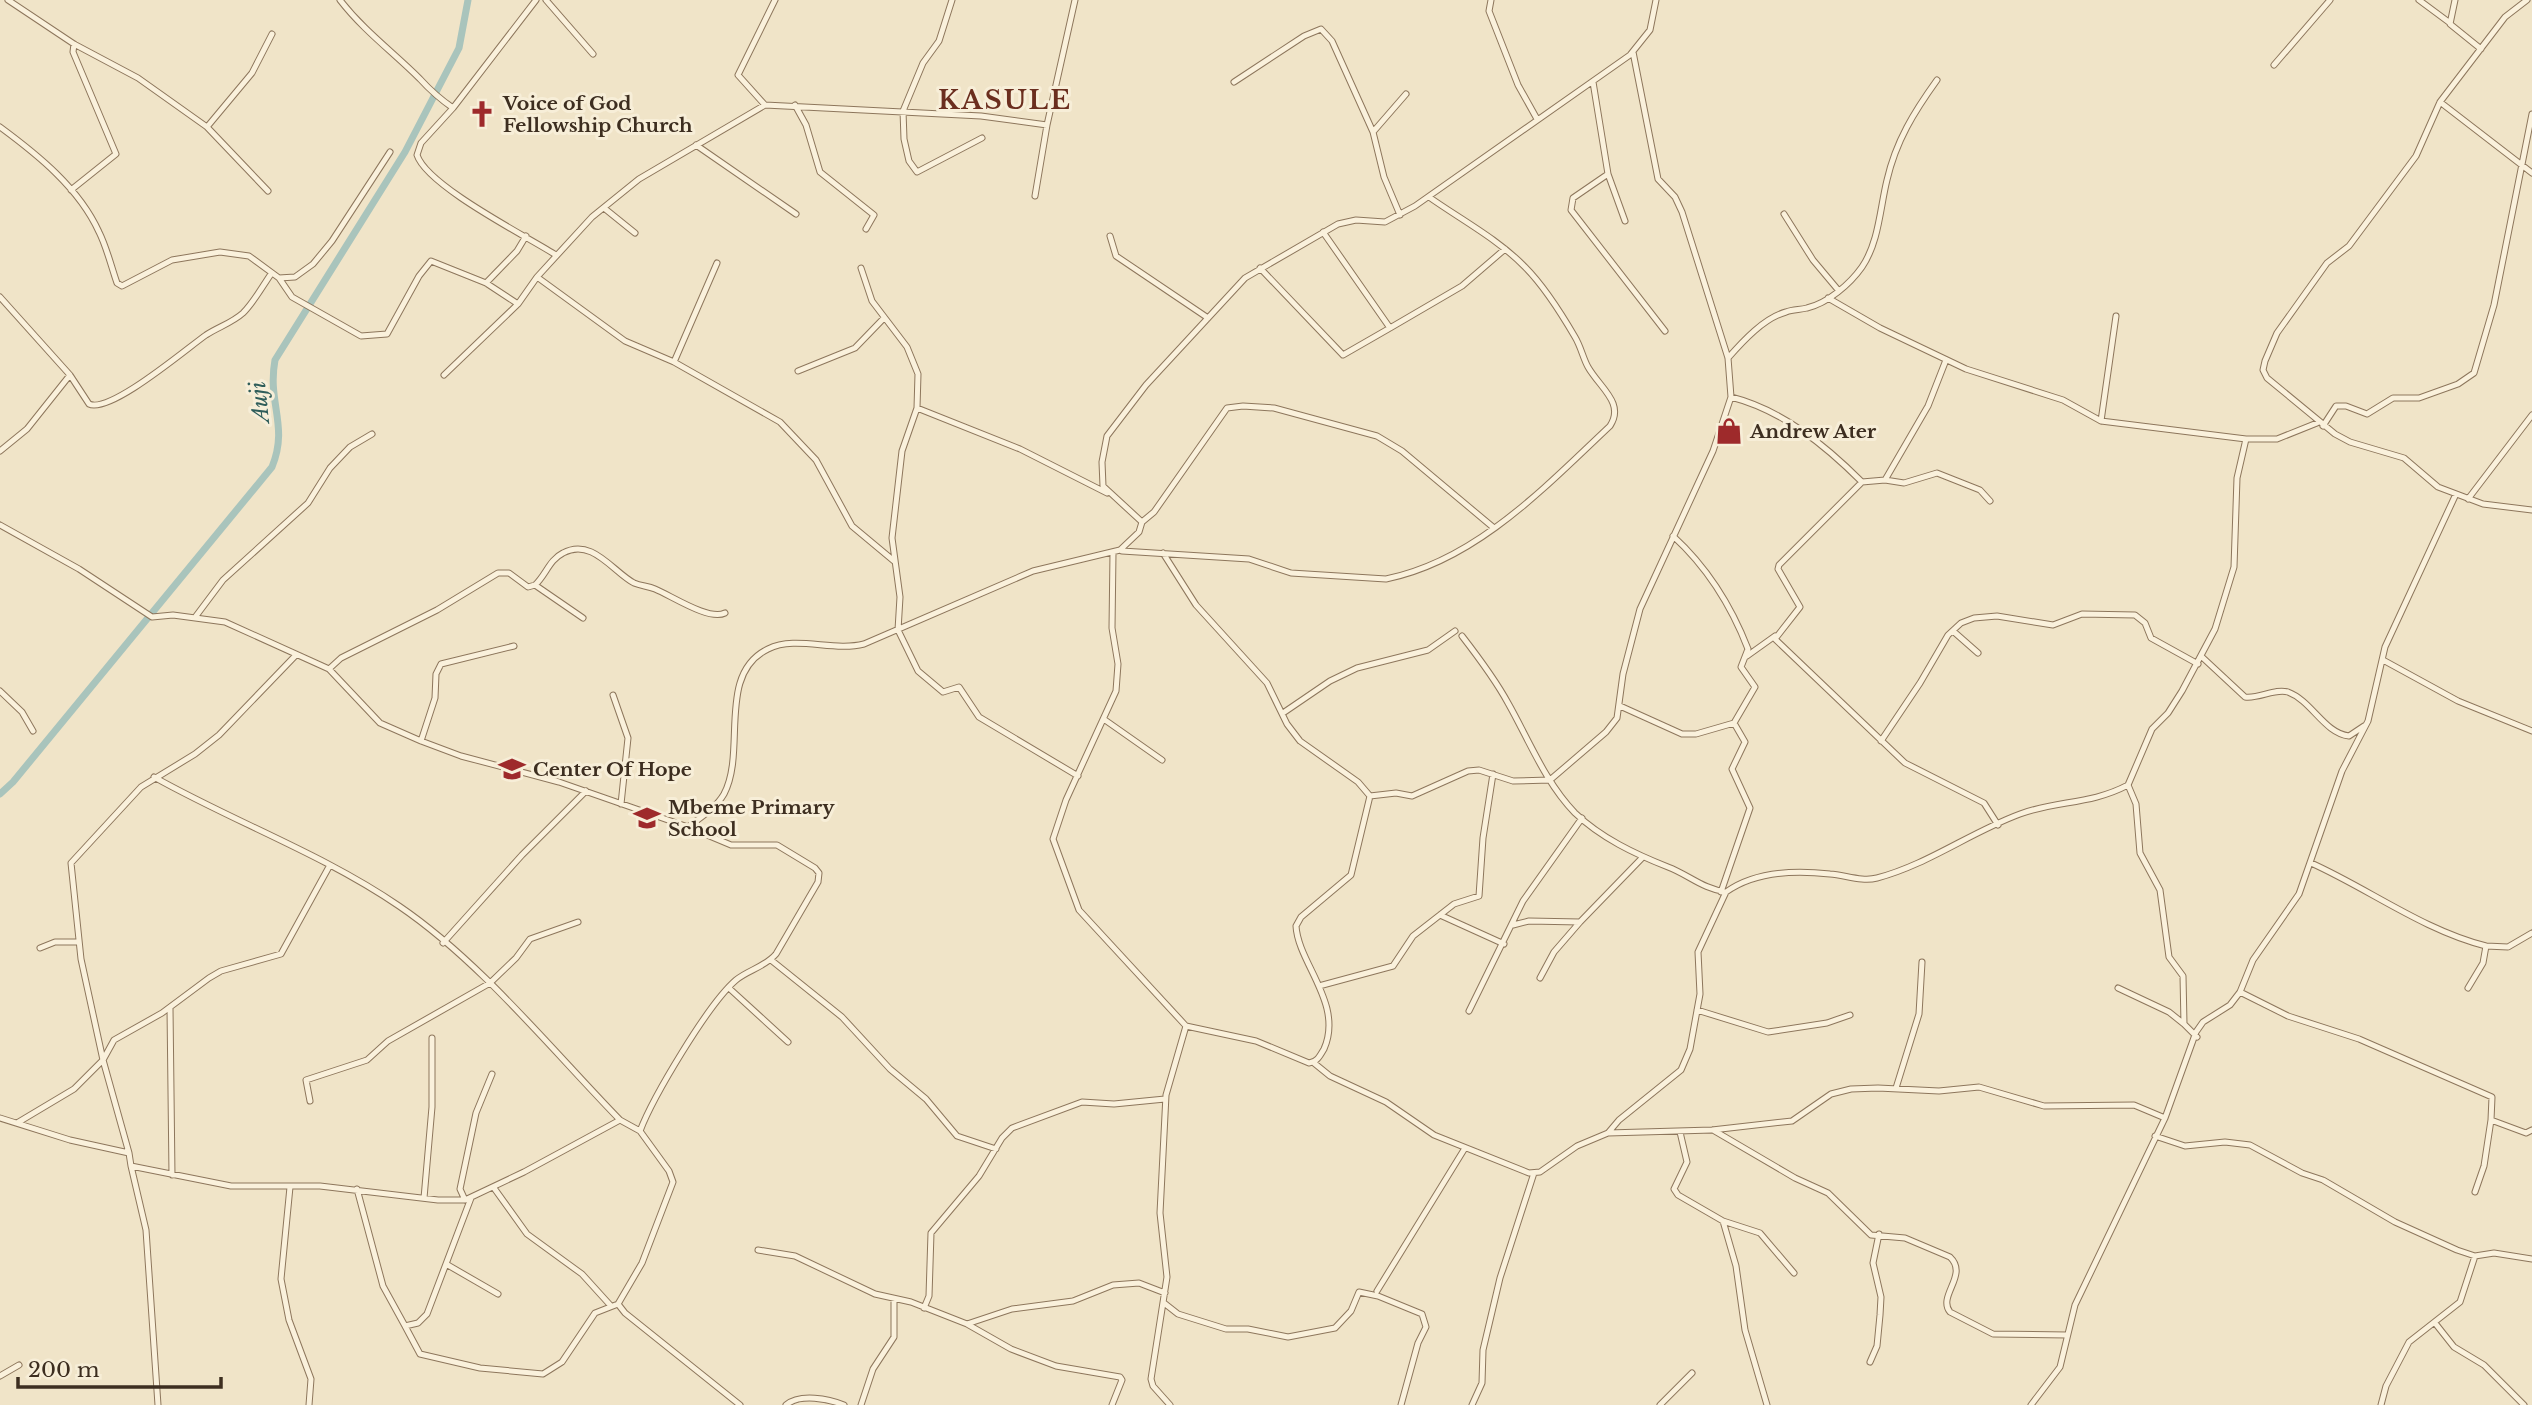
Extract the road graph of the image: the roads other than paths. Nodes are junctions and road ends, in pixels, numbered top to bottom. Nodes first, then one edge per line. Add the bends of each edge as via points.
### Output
1 (8, 0) edge
2 (340, 0) edge
3 (536, 0) edge
4 (546, 0) edge
5 (775, 0) edge
6 (952, 0) edge
7 (1075, 0) edge
8 (1491, 0) edge
9 (1656, 0) edge
10 (2330, 0) edge
11 (2419, 0) edge
12 (2455, 0) edge
13 (2527, 0) edge
14 (2450, 24) junction
15 (272, 34) dead end
16 (74, 44) junction
17 (2481, 49) junction
18 (1633, 52) junction
19 (593, 54) dead end
20 (2274, 65) dead end
21 (1937, 80) dead end
22 (1234, 82) dead end
23 (1592, 82) junction
24 (1406, 94) dead end
25 (2441, 102) junction
26 (765, 105) junction
27 (795, 106) junction
28 (453, 108) junction
29 (903, 111) junction
30 (2532, 114) edge
31 (1537, 119) junction
32 (1047, 125) junction
33 (0, 127) edge
34 (207, 127) junction
35 (1373, 132) junction
36 (982, 138) dead end
37 (696, 145) junction
38 (390, 152) dead end
39 (2523, 166) junction
40 (2532, 173) edge
41 (1608, 174) junction
42 (71, 190) junction
43 (268, 191) dead end
44 (1035, 196) dead end
45 (1429, 197) junction
46 (604, 208) junction
47 (796, 214) dead end
48 (1784, 214) dead end
49 (1400, 215) junction
50 (1625, 221) dead end
51 (866, 229) dead end
52 (1324, 232) junction
53 (635, 233) dead end
54 (526, 236) junction
55 (1110, 236) dead end
56 (1505, 250) junction
57 (556, 255) junction
58 (717, 263) dead end
59 (861, 268) dead end
60 (1260, 268) junction
61 (271, 274) junction
62 (537, 277) junction
63 (279, 278) junction
64 (486, 283) junction
65 (1839, 291) junction
66 (0, 297) edge
67 (1828, 298) junction
68 (518, 304) junction
69 (2116, 316) dead end
70 (884, 318) junction
71 (1208, 318) junction
72 (1390, 328) junction
73 (1665, 331) dead end
74 (1728, 358) junction
75 (1946, 359) junction
76 (674, 362) junction
77 (797, 371) dead end
78 (70, 375) junction
79 (444, 375) dead end
80 (1731, 397) junction
81 (917, 408) junction
82 (2532, 415) edge
83 (2101, 421) junction
84 (2320, 424) junction
85 (372, 434) dead end
86 (2246, 439) junction
87 (0, 451) edge
88 (1885, 480) junction
89 (1862, 482) junction
90 (1107, 493) junction
91 (2456, 494) junction
92 (2468, 499) junction
93 (1990, 501) dead end
94 (2532, 510) edge
95 (1142, 522) junction
96 (0, 525) edge
97 (1494, 528) junction
98 (1674, 536) junction
99 (1120, 550) junction
100 (1113, 553) junction
101 (1163, 553) junction
102 (894, 561) junction
103 (535, 585) junction
104 (725, 613) dead end
105 (196, 616) junction
106 (583, 618) dead end
107 (898, 630) junction
108 (1455, 631) dead end
109 (1952, 631) junction
110 (1776, 635) junction
111 (1462, 636) dead end
112 (514, 646) dead end
113 (1978, 653) dead end
114 (296, 655) junction
115 (1747, 656) junction
116 (2383, 660) junction
117 (2200, 661) junction
118 (329, 669) junction
119 (0, 691) edge
120 (612, 695) dead end
121 (1620, 706) junction
122 (1283, 713) junction
123 (1105, 720) junction
124 (1734, 723) junction
125 (2366, 724) junction
126 (33, 731) dead end
127 (2532, 731) edge
128 (421, 741) junction
129 (1881, 741) junction
130 (1162, 760) dead end
131 (1493, 774) junction
132 (1077, 775) junction
133 (154, 777) junction
134 (1550, 780) junction
135 (2128, 785) junction
136 (586, 792) junction
137 (1370, 796) junction
138 (621, 804) junction
139 (1582, 818) junction
140 (1998, 825) junction
141 (688, 827) junction
142 (1642, 858) junction
143 (2311, 863) junction
144 (330, 865) junction
145 (1723, 892) junction
146 (1440, 915) junction
147 (578, 922) dead end
148 (1580, 922) junction
149 (1513, 925) junction
150 (2532, 933) edge
151 (79, 942) junction
152 (443, 943) junction
153 (1504, 944) junction
154 (2486, 946) junction
155 (40, 948) dead end
156 (771, 960) junction
157 (1922, 962) dead end
158 (1540, 978) dead end
159 (489, 983) junction
160 (1319, 986) junction
161 (2468, 988) dead end
162 (730, 989) junction
163 (2118, 989) dead end
164 (2240, 992) junction
165 (170, 1008) junction
166 (1697, 1010) junction
167 (1469, 1011) dead end
168 (1850, 1015) dead end
169 (2184, 1024) junction
170 (1186, 1026) junction
171 (2197, 1037) junction
172 (432, 1038) dead end
173 (788, 1042) dead end
174 (103, 1060) junction
175 (1314, 1063) junction
176 (492, 1073) dead end
177 (1896, 1088) junction
178 (1166, 1099) junction
179 (310, 1101) dead end
180 (0, 1118) edge
181 (2165, 1118) junction
182 (620, 1120) junction
183 (2491, 1120) junction
184 (17, 1123) junction
185 (1712, 1130) junction
186 (2532, 1130) edge
187 (640, 1131) junction
188 (1680, 1132) junction
189 (1608, 1133) junction
190 (2155, 1136) junction
191 (1465, 1147) junction
192 (996, 1149) junction
193 (129, 1153) junction
194 (131, 1166) junction
195 (1534, 1173) junction
196 (172, 1175) junction
197 (290, 1186) junction
198 (494, 1188) junction
199 (357, 1189) junction
200 (2475, 1192) dead end
201 (424, 1198) junction
202 (468, 1199) junction
203 (1723, 1221) junction
204 (1879, 1234) junction
205 (758, 1250) dead end
206 (2475, 1256) junction
207 (2532, 1259) edge
208 (446, 1264) junction
209 (1794, 1273) dead end
210 (1377, 1291) dead end
211 (1165, 1293) junction
212 (498, 1294) dead end
213 (894, 1299) junction
214 (1164, 1303) junction
215 (618, 1304) junction
216 (611, 1306) junction
217 (923, 1308) junction
218 (2435, 1323) junction
219 (967, 1324) junction
220 (405, 1326) junction
221 (2067, 1335) junction
222 (1870, 1362) dead end
223 (19, 1365) dead end
224 (1692, 1373) dead end
225 (0, 1376) edge
226 (158, 1405) edge
227 (309, 1405) edge
228 (740, 1405) edge
229 (786, 1405) edge
230 (844, 1405) edge
231 (861, 1405) edge
232 (1112, 1405) edge
233 (1170, 1405) edge
234 (1401, 1405) edge
235 (1472, 1405) edge
236 (1660, 1405) edge
237 (1767, 1405) edge
238 (2031, 1405) edge
239 (2381, 1405) edge
240 (2524, 1405) edge

1 - 16 street
2 - 28 street via 361,26
3 - 28 street
4 - 19 street
5 - 26 street via 738,75
6 - 29 street via 939,41 923,63
7 - 32 street
8 - 31 street via 1489,11 1518,85
9 - 18 street via 1650,30
10 - 20 street
11 - 14 street
12 - 14 street
13 - 17 street via 2512,10
14 - 17 street
15 - 34 street via 252,73
16 - 34 street via 138,78
16 - 42 street via 73,52 116,154
17 - 25 street
18 - 23 street
18 - 74 street via 1658,179 1682,212
21 - 65 street via 1904,129 1887,179 1874,242 1863,265
22 - 35 street via 1304,36 1325,30
23 - 31 street
23 - 41 street
24 - 35 street
25 - 39 street
25 - 84 street via 2416,156 2358,235 2327,263 2267,349 2263,370 2267,378
26 - 27 street
26 - 37 street
27 - 29 street
27 - 51 street via 806,125 820,172 874,215
28 - 54 street via 421,143 419,161 470,203
29 - 32 street
29 - 36 street via 909,161 917,172
30 - 39 street
31 - 45 street
32 - 44 street
33 - 42 street
34 - 43 street
35 - 49 street
37 - 46 street via 648,172
37 - 47 street
38 - 63 street via 313,264 295,277
39 - 40 street
39 - 84 street via 2494,305 2474,373 2419,398 2393,398 2367,414 2336,406
41 - 50 street
41 - 73 street via 1573,198 1571,210
42 - 61 street via 94,223 122,286 172,260 203,253 249,256
45 - 49 street
45 - 56 street
46 - 53 street
46 - 57 street
48 - 65 street
49 - 52 street via 1385,222 1345,221
52 - 60 street
52 - 72 street
54 - 57 street
54 - 64 street
55 - 71 street via 1116,256
56 - 72 street via 1462,286
56 - 97 street via 1527,268 1556,306 1617,411 1610,426
57 - 62 street
58 - 76 street
59 - 70 street via 872,301
60 - 71 street
60 - 72 street via 1343,355
61 - 63 street
61 - 78 street via 231,323 115,399 91,406
62 - 68 street
62 - 76 street via 625,341
63 - 64 street via 292,297 360,336 379,337 387,334 431,261
64 - 68 street
65 - 67 street
66 - 78 street
67 - 74 street via 1771,319
67 - 75 street
68 - 79 street
69 - 83 street
70 - 77 street via 855,348
70 - 81 street via 914,362
71 - 90 street via 1112,428 1102,462
74 - 80 street
75 - 83 street via 2063,400
75 - 88 street via 1922,416
76 - 102 street via 780,422 816,460 852,526
78 - 87 street via 27,429
80 - 89 street via 1761,406 1797,427
80 - 98 street via 1713,451
81 - 90 street via 1020,449
81 - 102 street via 897,477
82 - 92 street
83 - 86 street
84 - 86 street via 2277,439
84 - 91 street via 2350,442 2404,458 2421,475
85 - 105 street via 330,468 308,503 223,580
86 - 117 street via 2237,478 2234,567
88 - 89 street
88 - 93 street via 1904,483 1937,473 1980,490
89 - 110 street via 1778,567 1800,607
90 - 95 street
91 - 92 street
91 - 116 street
92 - 94 street
95 - 97 street via 1154,512 1227,408 1243,406 1298,413 1388,440
95 - 99 street
96 - 105 street via 152,617
97 - 101 street via 1446,557 1386,579 1291,573 1249,559
98 - 115 street via 1721,591 1744,639
98 - 121 street via 1640,609 1623,674
99 - 100 street
99 - 101 street
100 - 107 street via 1033,571
100 - 123 street via 1112,637 1118,680
101 - 122 street via 1196,605 1267,683
102 - 107 street via 900,597
103 - 104 street via 563,552 592,552 636,584 715,615
103 - 106 street
103 - 118 street via 528,587 509,573 498,573 341,658
105 - 114 street via 225,622
107 - 132 street via 913,665 926,680 943,692 959,687 979,718
107 - 141 street via 845,649 777,646 764,650 739,683 736,751 728,785 714,807
108 - 122 street via 1428,650 1357,668
109 - 113 street
109 - 117 street via 1974,618 1997,616 2053,625 2082,614 2126,613 2141,618 2159,644
109 - 129 street
110 - 115 street
110 - 129 street via 1780,646
111 - 134 street via 1507,700
112 - 128 street via 441,664
114 - 118 street
114 - 133 street via 219,735
115 - 124 street via 1741,667 1755,687
116 - 125 street
116 - 127 street via 2458,701
117 - 125 street via 2245,697 2290,693 2344,736
117 - 135 street via 2168,713 2151,729
118 - 128 street via 380,723
119 - 126 street via 22,712
120 - 138 street via 628,738
121 - 124 street via 1682,734
121 - 134 street via 1606,732
122 - 137 street via 1300,741 1358,782
123 - 130 street
123 - 132 street
124 - 145 street via 1745,742 1732,769 1750,808
125 - 143 street via 2342,771
128 - 136 street
129 - 140 street via 1905,764 1983,803
131 - 134 street via 1513,781
131 - 137 street via 1468,771 1412,796
131 - 146 street via 1480,894
132 - 170 street via 1053,839 1077,906
133 - 144 street
133 - 151 street via 71,863
134 - 139 street
135 - 140 street via 2110,795 2039,808
135 - 169 street via 2136,804 2140,853 2160,890 2169,957 2183,976
136 - 138 street
136 - 152 street
137 - 160 street via 1351,875 1296,926
138 - 141 street
139 - 142 street
139 - 149 street via 1523,901
140 - 145 street via 1877,878 1765,874
141 - 156 street via 731,845 777,845 819,873
142 - 145 street
142 - 148 street
143 - 154 street via 2402,911
143 - 164 street via 2293,906 2253,960
144 - 152 street via 402,908
144 - 165 street via 281,954 221,971
145 - 166 street via 1699,952
146 - 153 street
146 - 160 street via 1408,940 1392,966
147 - 159 street via 530,939
148 - 149 street
148 - 158 street via 1554,951
149 - 153 street
150 - 154 street via 2508,947
151 - 155 street via 55,942
151 - 174 street
152 - 159 street
153 - 167 street
154 - 161 street via 2483,963
156 - 162 street via 736,980
156 - 192 street via 842,1017 957,1136
157 - 177 street via 1918,1022
159 - 179 street via 388,1041 367,1060 306,1080
159 - 182 street
160 - 175 street via 1327,1035
162 - 173 street
162 - 187 street via 691,1040
163 - 169 street via 2169,1012
164 - 171 street via 2230,1005 2203,1022
164 - 183 street via 2288,1016 2359,1038 2492,1097
165 - 174 street via 114,1040
165 - 196 street
166 - 168 street via 1768,1032
166 - 189 street via 1681,1070
169 - 171 street
170 - 175 street via 1256,1041
170 - 178 street
171 - 181 street
172 - 201 street
174 - 184 street via 74,1089
174 - 193 street
175 - 191 street via 1330,1076 1387,1102 1434,1135
176 - 202 street via 476,1113 460,1189
177 - 181 street via 1939,1091 1979,1087 2044,1107 2134,1105
177 - 185 street via 1851,1089 1831,1094 1792,1121
178 - 192 street via 1074,1104 1012,1128
178 - 211 street via 1160,1213
180 - 184 street
181 - 190 street
182 - 187 street
182 - 198 street
183 - 186 street via 2526,1133
183 - 200 street
184 - 193 street
185 - 188 street
185 - 204 street via 1828,1193 1864,1230
187 - 215 street via 673,1182 642,1263
188 - 189 street
188 - 203 street via 1687,1162 1674,1189
189 - 195 street
190 - 206 street via 2185,1146 2250,1145 2395,1222
190 - 221 street via 2075,1305
191 - 195 street
191 - 210 street
192 - 217 street via 931,1233 929,1296
193 - 194 street
194 - 196 street
194 - 226 street via 144,1219
195 - 235 street via 1500,1278 1483,1350 1482,1383
196 - 197 street via 231,1186
197 - 199 street
197 - 227 street via 281,1279 289,1320 311,1379
198 - 202 street
198 - 216 street via 527,1234 582,1274
199 - 201 street
199 - 220 street via 383,1286
201 - 202 street
202 - 208 street
203 - 209 street via 1760,1233
203 - 237 street via 1745,1331
204 - 221 street via 1905,1238 1955,1261 1957,1274 1946,1307 1979,1328 2012,1336
204 - 222 street via 1873,1263 1880,1315 1877,1346
205 - 213 street via 795,1256
206 - 207 street via 2494,1253
206 - 218 street via 2460,1302
208 - 212 street
208 - 220 street via 425,1318
211 - 214 street
211 - 219 street via 1139,1283 1113,1285 1073,1301 1012,1309
213 - 217 street
213 - 231 street via 894,1338 873,1369
214 - 233 street via 1152,1379
214 - 234 street via 1178,1314 1226,1329 1288,1337 1335,1328 1351,1311 1359,1292 1422,1314 1426,1327
215 - 216 street
215 - 228 street
216 - 220 street via 595,1313 562,1362 543,1374 480,1368 420,1354
217 - 219 street
218 - 239 street via 2415,1335 2400,1354
218 - 240 street via 2454,1346 2484,1365
219 - 232 street via 1011,1349 1056,1366 1121,1377
221 - 238 street via 2060,1367
223 - 225 street
224 - 236 street
229 - 230 street via 792,1400 815,1399

